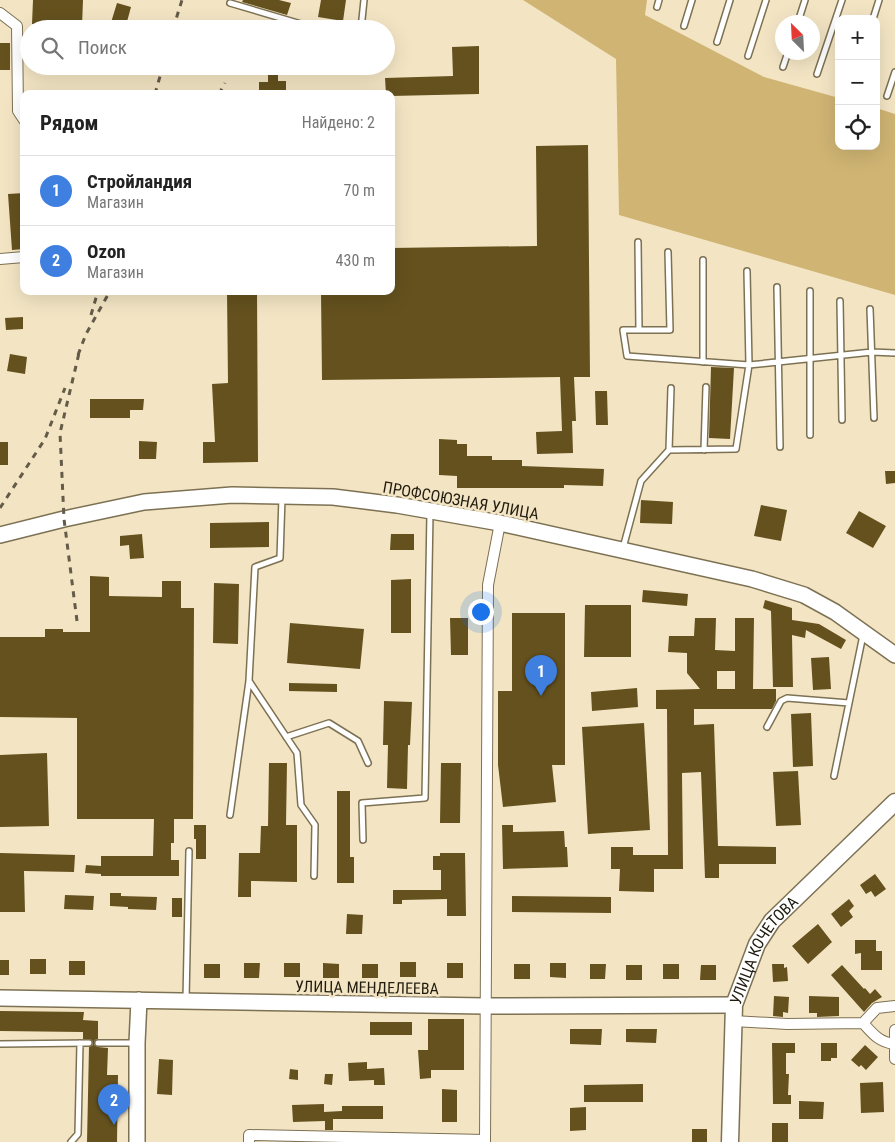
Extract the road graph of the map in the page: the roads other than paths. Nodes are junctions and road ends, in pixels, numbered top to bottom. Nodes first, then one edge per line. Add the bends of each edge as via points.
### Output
1 (364, 0) edge
2 (659, 0) edge
3 (692, 0) edge
4 (730, 0) edge
5 (766, 0) edge
6 (805, 0) edge
7 (842, 0) edge
8 (879, 0) edge
9 (230, 3) dead end
10 (657, 7) dead end
11 (0, 13) edge
12 (800, 15) edge
13 (874, 15) edge
14 (288, 20) edge
15 (361, 20) edge
16 (684, 26) dead end
17 (717, 42) dead end
18 (748, 56) dead end
19 (785, 60) edge
20 (783, 67) dead end
21 (895, 72) edge
22 (817, 74) dead end
23 (886, 96) dead end
24 (20, 115) edge
25 (638, 242) dead end
26 (668, 252) dead end
27 (20, 258) edge
28 (0, 259) edge
29 (703, 260) dead end
30 (746, 271) dead end
31 (778, 287) dead end
32 (810, 291) dead end
33 (840, 301) dead end
34 (870, 309) dead end
35 (639, 330) junction
36 (872, 352) junction
37 (895, 353) edge
38 (841, 354) junction
39 (810, 358) junction
40 (702, 362) junction
41 (779, 362) junction
42 (749, 365) junction
43 (706, 387) dead end
44 (671, 388) dead end
45 (874, 418) dead end
46 (842, 420) dead end
47 (810, 435) dead end
48 (780, 448) dead end
49 (670, 450) junction
50 (704, 450) junction
51 (282, 496) junction
52 (430, 510) junction
53 (500, 523) junction
54 (0, 535) edge
55 (622, 551) junction
56 (864, 632) junction
57 (895, 655) edge
58 (249, 681) junction
59 (850, 703) junction
60 (767, 727) dead end
61 (286, 737) junction
62 (368, 764) dead end
63 (834, 776) dead end
64 (895, 802) edge
65 (230, 815) dead end
66 (363, 840) dead end
67 (188, 851) dead end
68 (314, 876) dead end
69 (0, 998) edge
70 (139, 1000) junction
71 (186, 1001) junction
72 (734, 1005) junction
73 (485, 1006) junction
74 (895, 1006) edge
75 (733, 1021) junction
76 (863, 1023) junction
77 (895, 1030) edge
78 (80, 1043) junction
79 (89, 1043) dead end
80 (98, 1043) dead end
81 (137, 1043) junction
82 (0, 1044) edge
83 (894, 1044) edge
84 (895, 1059) edge
85 (370, 1140) edge
86 (485, 1141) edge
87 (71, 1142) edge
88 (137, 1142) edge
89 (249, 1142) edge
90 (730, 1142) edge

1 - 15 lane
2 - 10 lane
3 - 16 lane
4 - 17 lane
5 - 18 lane
6 - 12 lane
7 - 22 lane
8 - 13 lane
9 - 14 lane
11 - 24 street via 17,26
19 - 20 lane
21 - 23 lane
25 - 35 lane
26 - 35 lane via 670,330
27 - 28 street
29 - 40 lane
30 - 42 lane
31 - 41 lane
32 - 39 lane
33 - 38 lane
34 - 36 lane
35 - 40 lane via 623,330 627,356
36 - 37 lane
36 - 38 lane
36 - 45 lane
38 - 39 lane
38 - 46 lane
39 - 41 lane
39 - 47 lane
40 - 42 lane
41 - 42 lane
41 - 48 lane
42 - 50 lane via 736,449
43 - 50 lane
44 - 49 lane
49 - 50 lane
49 - 55 lane via 640,481
51 - 52 main road, ПРОФСОЮЗНАЯ УЛИЦА via 333,497
51 - 54 main road, ПРОФСОЮЗНАЯ УЛИЦА via 144,502
51 - 58 lane via 280,558 255,567
52 - 53 main road, ПРОФСОЮЗНАЯ УЛИЦА
52 - 66 lane via 425,798 362,803
53 - 55 main road, ПРОФСОЮЗНАЯ УЛИЦА
53 - 73 street via 488,585
55 - 56 main road, ПРОФСОЮЗНАЯ УЛИЦА via 752,579 804,595
56 - 57 main road, ПРОФСОЮЗНАЯ УЛИЦА
56 - 59 lane
58 - 61 lane
58 - 65 lane
59 - 60 lane via 787,698 781,701
59 - 63 lane
61 - 62 lane via 329,723 358,741
61 - 68 lane via 297,753 301,805 315,825
64 - 72 main road, УЛИЦА КОЧЕТОВА via 772,921 757,944
67 - 71 lane
69 - 70 main road, УЛИЦА МЕНДЕЛЕЕВА
70 - 71 main road, УЛИЦА МЕНДЕЛЕЕВА
70 - 81 main road
71 - 73 main road, УЛИЦА МЕНДЕЛЕЕВА
72 - 73 main road, УЛИЦА МЕНДЕЛЕЕВА
72 - 75 main road, УЛИЦА КОЧЕТОВА
73 - 86 street
74 - 76 street via 877,1008
75 - 76 street
75 - 90 main road, УЛИЦА КОЧЕТОВА
76 - 83 street via 875,1037
77 - 83 street
78 - 79 lane
78 - 82 lane
78 - 87 lane via 78,1134
80 - 81 lane
81 - 88 main road
83 - 84 street
85 - 86 street
85 - 89 street via 249,1136

